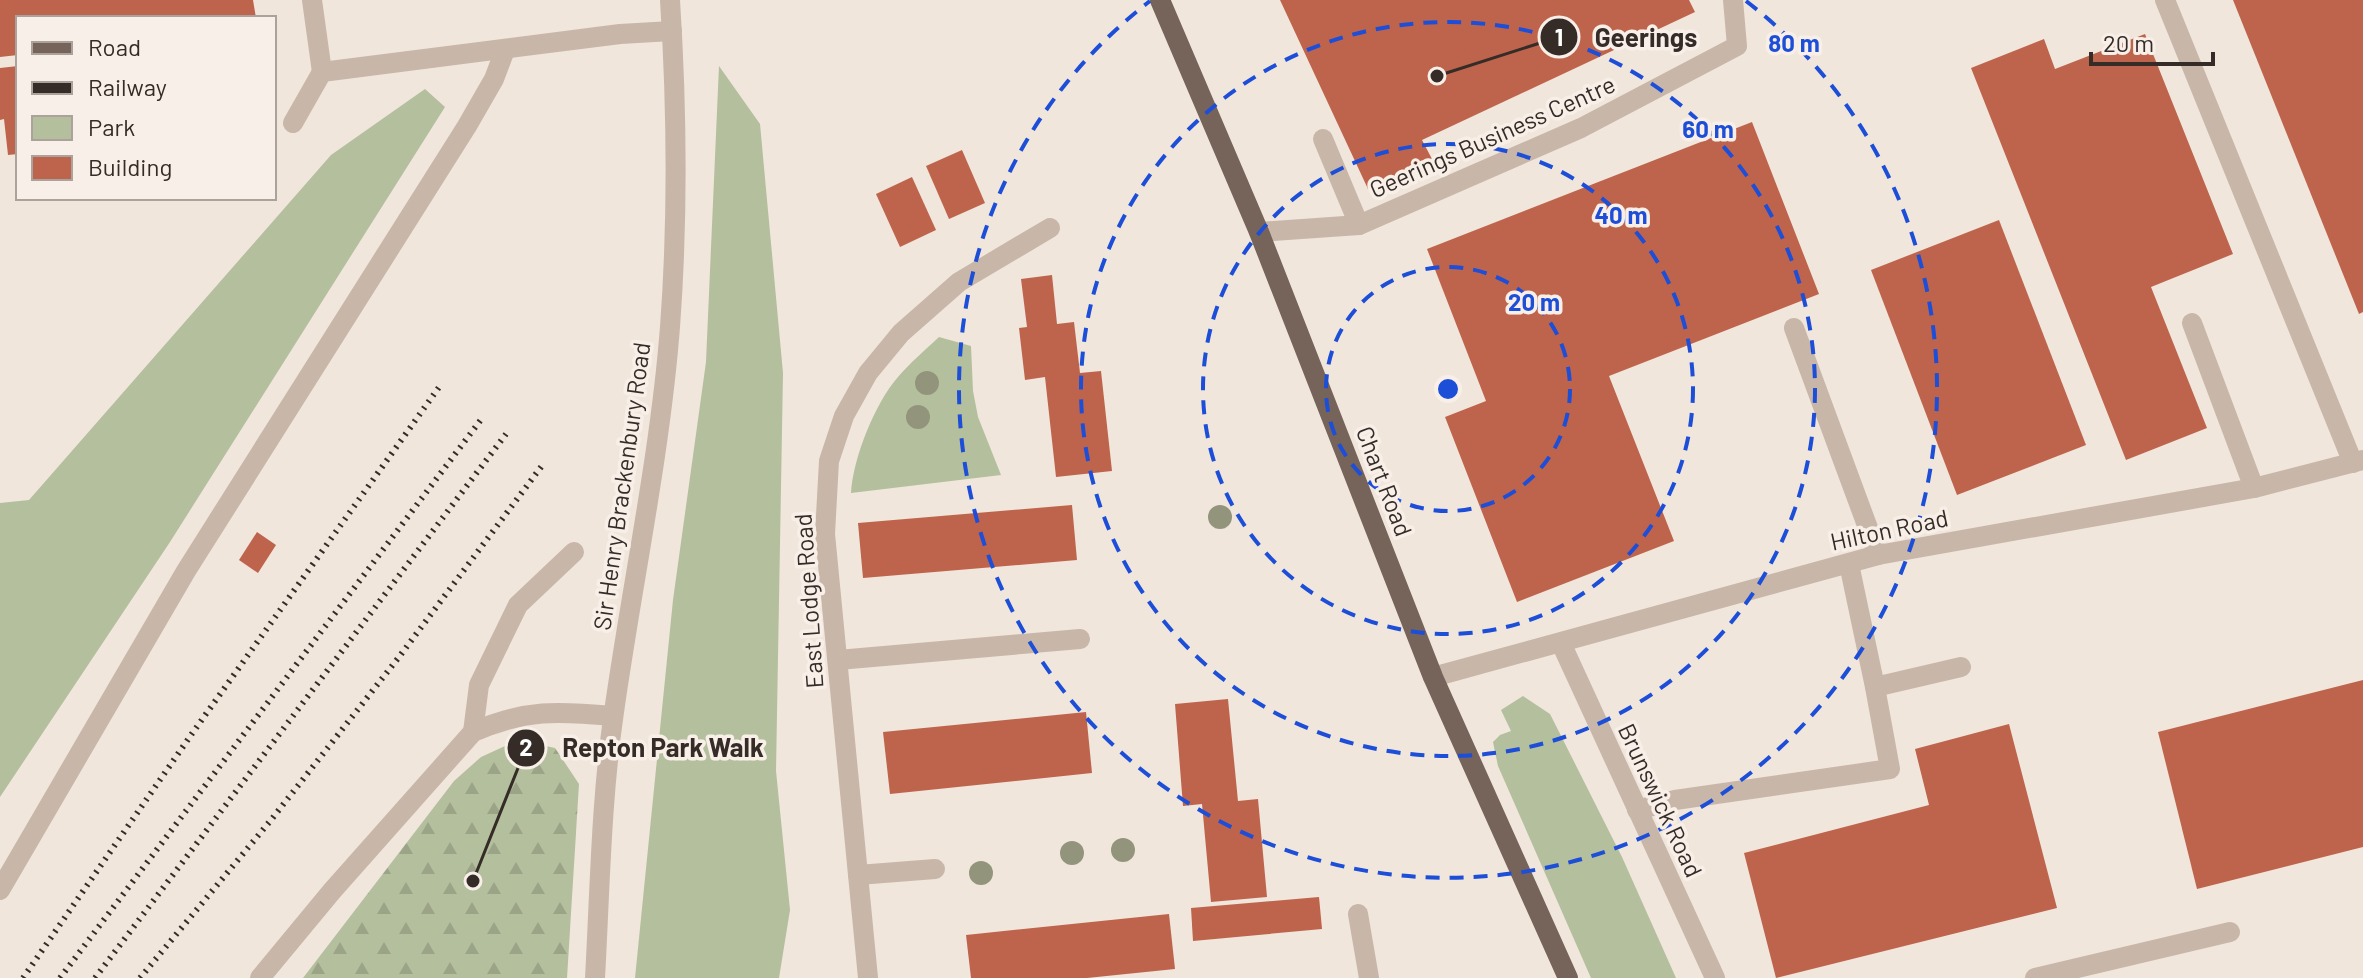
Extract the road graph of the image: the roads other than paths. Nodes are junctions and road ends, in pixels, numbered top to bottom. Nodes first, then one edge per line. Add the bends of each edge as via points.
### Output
1 (312, 0) edge
2 (670, 0) edge
3 (1160, 0) edge
4 (1733, 0) edge
5 (2165, 0) edge
6 (672, 31) junction
7 (505, 50) junction
8 (322, 72) junction
9 (293, 123) dead end
10 (1323, 139) dead end
11 (1359, 225) junction
12 (1050, 228) dead end
13 (1259, 232) junction
14 (2192, 323) dead end
15 (1794, 328) dead end
16 (2358, 461) edge
17 (2254, 488) junction
18 (574, 552) dead end
19 (1878, 555) junction
20 (1849, 564) junction
21 (1080, 639) dead end
22 (1561, 643) junction
23 (838, 660) junction
24 (1961, 667) dead end
25 (1433, 677) junction
26 (1875, 687) junction
27 (613, 716) junction
28 (473, 732) junction
29 (1637, 810) junction
30 (935, 869) dead end
31 (858, 875) junction
32 (0, 890) edge
33 (1358, 914) dead end
34 (2230, 932) dead end
35 (260, 978) edge
36 (595, 978) edge
37 (868, 978) edge
38 (1369, 978) edge
39 (1568, 978) edge
40 (1715, 978) edge
41 (2035, 978) edge

1 - 8 street
2 - 6 street, Sir Henry Brackenbury Road
3 - 13 main road, Chart Road
4 - 11 street, Geerings Business Centre via 1737,46 1581,128
5 - 16 street
6 - 7 street
6 - 27 street, Sir Henry Brackenbury Road via 675,237 670,329
7 - 8 street
7 - 32 street via 467,126 186,571
8 - 9 street
10 - 11 street
11 - 13 street, Geerings Business Centre
12 - 23 street, East Lodge Road via 959,282 901,333 868,373 844,416 829,461 825,534
13 - 25 main road, Chart Road
14 - 17 street
15 - 19 street
16 - 17 street, Hilton Road
17 - 19 street, Hilton Road
18 - 28 street via 518,605 479,685
19 - 20 street, Hilton Road
20 - 22 street, Hilton Road
20 - 26 street
21 - 23 street
22 - 25 street, Hilton Road
22 - 29 street, Brunswick Road
23 - 31 street, East Lodge Road
24 - 26 street
25 - 39 main road, Chart Road
26 - 29 street via 1890,769
27 - 28 street via 530,713
27 - 36 street, Sir Henry Brackenbury Road
28 - 35 street
29 - 40 street, Brunswick Road
30 - 31 street
31 - 37 street, East Lodge Road
33 - 38 street
34 - 41 street

